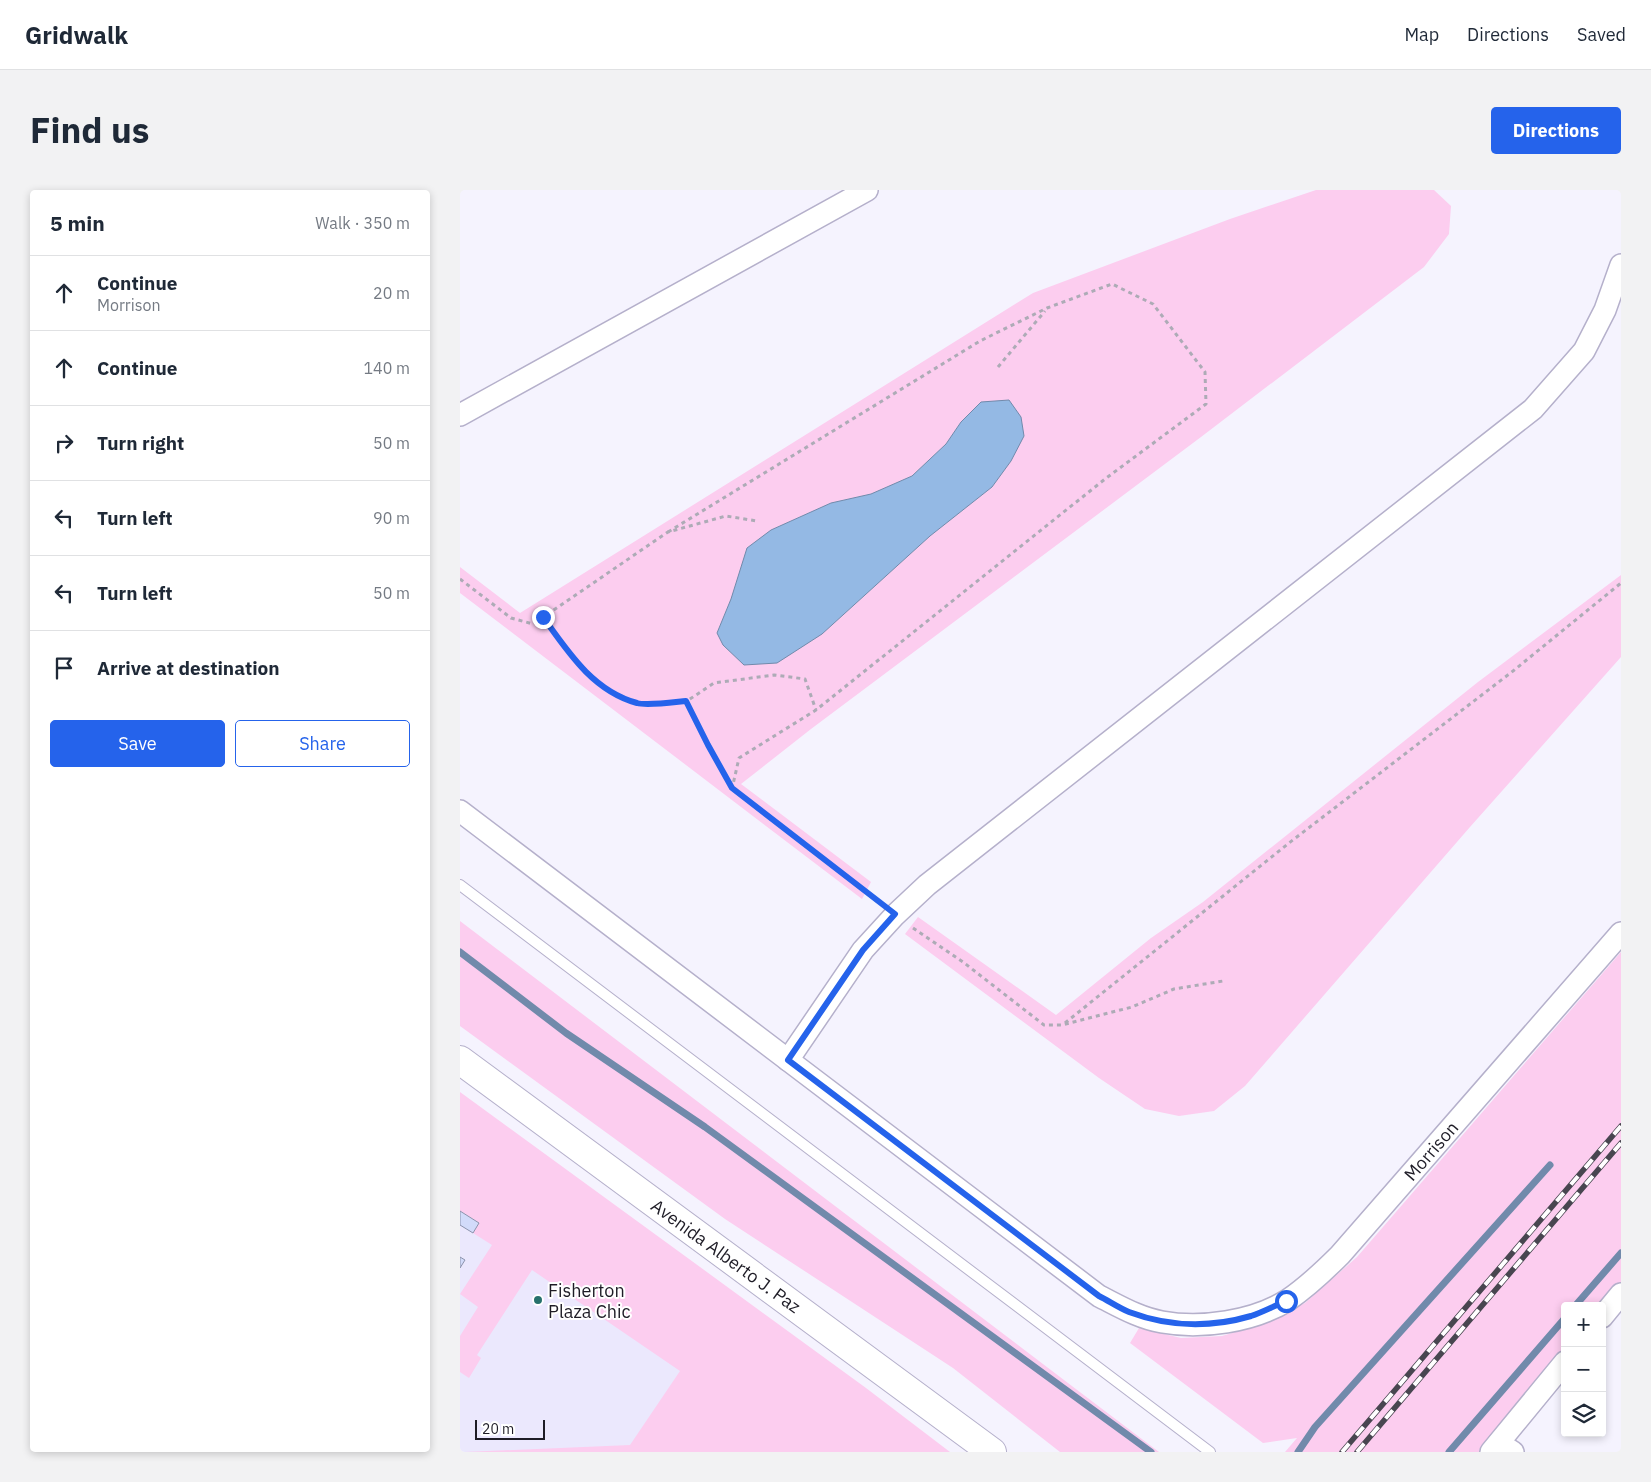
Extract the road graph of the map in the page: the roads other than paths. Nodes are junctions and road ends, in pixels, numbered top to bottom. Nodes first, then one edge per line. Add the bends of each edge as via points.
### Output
1 (867, 190) edge
2 (1621, 265) edge
3 (460, 415) edge
4 (460, 811) edge
5 (460, 885) edge
6 (1621, 933) edge
7 (460, 1060) edge
8 (788, 1060) junction
9 (1621, 1294) edge
10 (1606, 1312) edge
11 (1561, 1367) edge
12 (1501, 1449) edge
13 (992, 1452) edge
14 (1210, 1452) edge

1 - 3 street
2 - 8 street via 1606,310 1584,351 1533,409 927,885 863,950
4 - 8 street, Morrison
5 - 14 lane
6 - 8 street, Morrison via 1346,1248 1314,1280 1286,1301 1252,1316 1225,1322 1194,1325 1161,1322 1128,1311 1099,1296
7 - 13 main road, Avenida Alberto J. Paz
9 - 10 street
11 - 12 street

